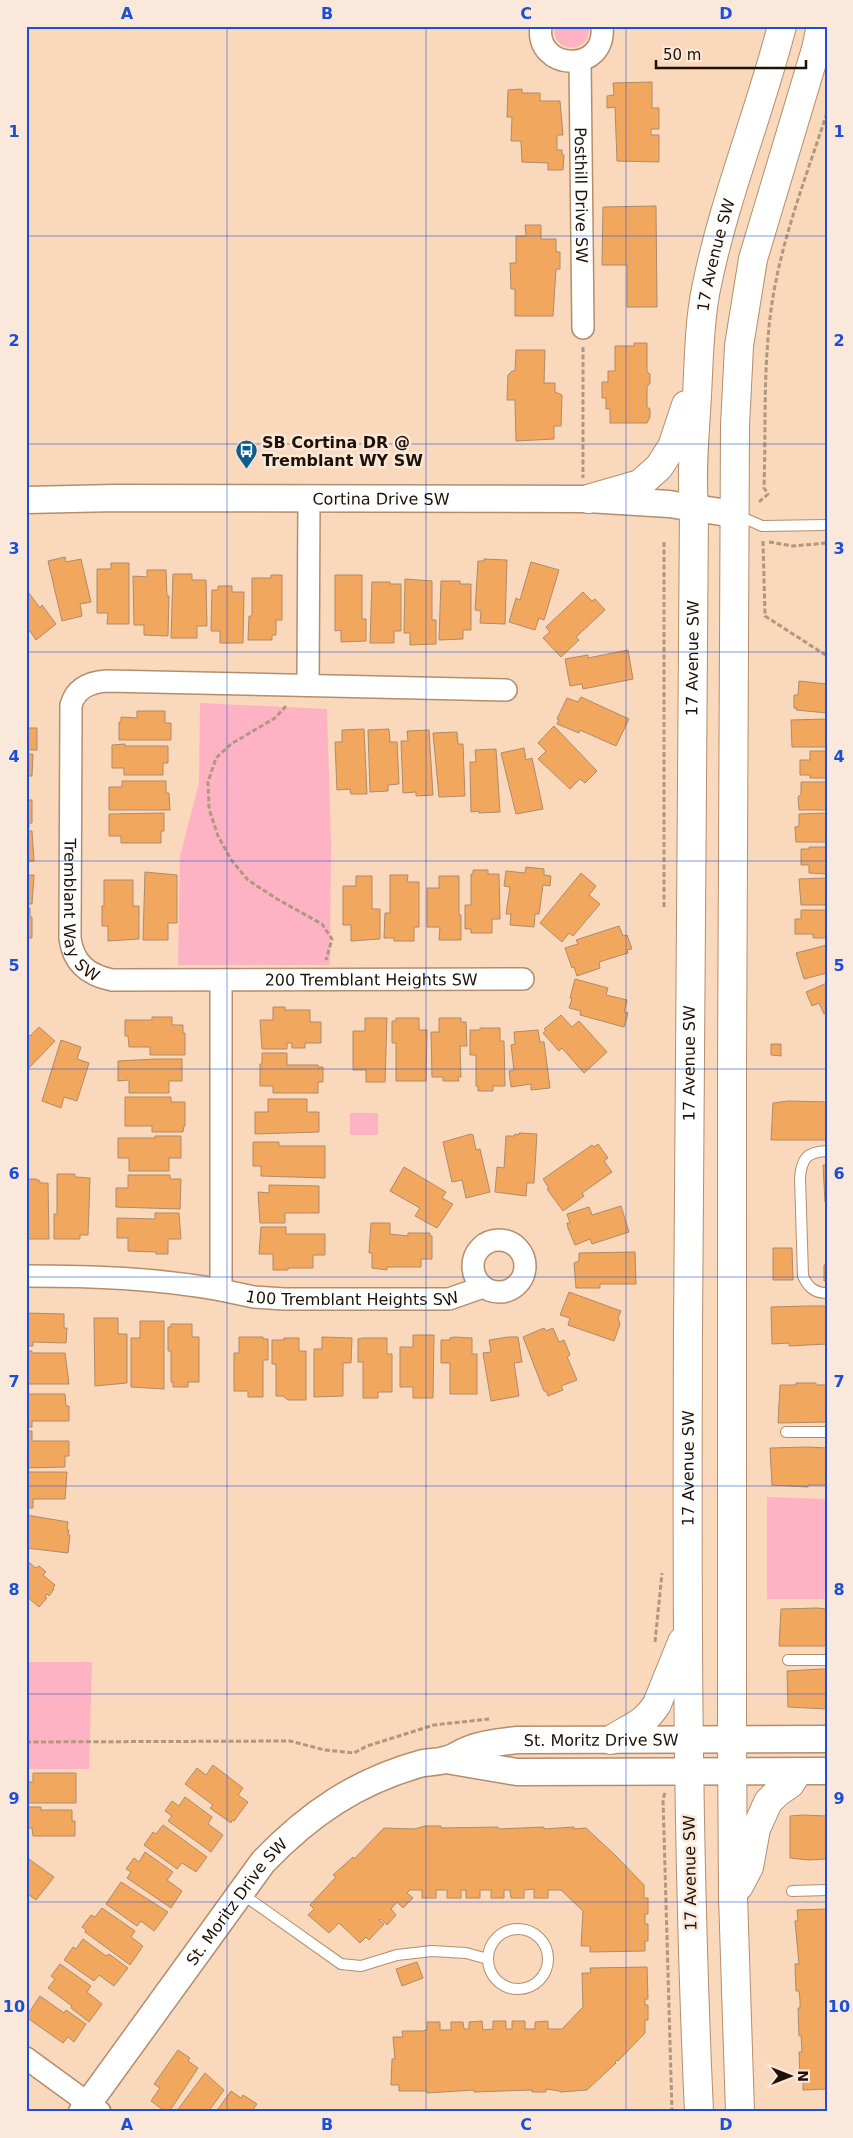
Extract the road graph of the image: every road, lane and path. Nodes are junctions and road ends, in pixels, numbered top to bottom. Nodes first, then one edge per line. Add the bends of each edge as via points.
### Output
1 (541, 26) edge
2 (602, 26) edge
3 (782, 26) edge
4 (821, 26) edge
5 (580, 61) junction
6 (827, 113) edge
7 (583, 328) joint
8 (700, 343) junction
9 (309, 499) junction
10 (588, 499) junction
11 (26, 500) edge
12 (759, 502) dead end
13 (694, 508) junction
14 (734, 514) junction
15 (827, 525) edge
16 (763, 541) dead end
17 (827, 543) edge
18 (764, 553) dead end
19 (827, 656) edge
20 (308, 685) junction
21 (506, 690) dead end
22 (523, 979) dead end
23 (221, 980) junction
24 (325, 980) junction
25 (827, 1151) edge
26 (26, 1276) edge
27 (483, 1287) dead end
28 (221, 1290) junction
29 (827, 1293) edge
30 (786, 1432) dead end
31 (827, 1432) edge
32 (662, 1572) dead end
33 (687, 1631) junction
34 (654, 1645) dead end
35 (788, 1660) dead end
36 (827, 1660) edge
37 (688, 1739) junction
38 (732, 1739) junction
39 (827, 1739) edge
40 (611, 1740) junction
41 (26, 1742) edge
42 (354, 1753) dead end
43 (446, 1760) junction
44 (689, 1771) junction
45 (732, 1771) junction
46 (827, 1771) edge
47 (798, 1772) junction
48 (665, 1793) dead end
49 (827, 1890) edge
50 (240, 1892) junction
51 (792, 1892) dead end
52 (733, 1896) junction
53 (488, 1959) junction
54 (26, 2058) edge
55 (90, 2109) edge
56 (672, 2112) edge
57 (699, 2112) edge
58 (740, 2112) edge

1 - 5 street via 541,39 552,56 570,62
2 - 5 street via 601,42 596,51
3 - 8 main road, 17 Avenue SW via 730,193 706,290
4 - 14 main road via 753,259 739,346
5 - 7 street, Posthill Drive SW
6 - 12 path via 778,272 765,364 764,488 768,494
7 - 10 path via 583,480
8 - 10 main road via 688,400 672,447 662,464 640,484
8 - 13 main road, 17 Avenue SW via 692,477
9 - 10 street, Cortina Drive SW
9 - 11 street, Cortina Drive SW
9 - 20 street
10 - 13 street, Cortina Drive SW
13 - 14 street, Cortina Drive SW
13 - 33 main road, 17 Avenue SW
14 - 15 lane via 762,526
14 - 38 main road
16 - 17 path via 793,546
18 - 19 path via 764,616
20 - 21 street, Tremblant Way SW
20 - 23 street, Tremblant Way SW via 95,682 82,687 73,699 72,951 79,963 101,978
20 - 24 path via 275,718 231,744 216,758 208,782 209,809 218,836 232,861 248,880 326,929 332,939 325,962
22 - 24 street, 200 Tremblant Heights SW
23 - 24 street, 200 Tremblant Heights SW
23 - 28 street
25 - 29 lane via 811,1153 801,1163 800,1177 803,1276 814,1291
26 - 28 street via 139,1279
27 - 28 street, 100 Tremblant Heights SW via 449,1299 284,1299
30 - 31 lane
32 - 34 path
33 - 37 main road, 17 Avenue SW
33 - 40 main road via 652,1712 636,1727
35 - 36 lane
37 - 38 street, St. Moritz Drive SW
37 - 40 street, St. Moritz Drive SW
37 - 44 main road, 17 Avenue SW
38 - 39 street, St. Moritz Drive SW
38 - 45 main road
40 - 43 street, St. Moritz Drive SW via 491,1743
41 - 42 path via 290,1741
43 - 44 street, St. Moritz Drive SW via 517,1772
43 - 50 street, St. Moritz Drive SW via 423,1763 380,1779 325,1807 289,1835
44 - 45 street, St. Moritz Drive SW
44 - 57 main road, 17 Avenue SW
45 - 47 street, St. Moritz Drive SW
45 - 52 main road
46 - 47 street, St. Moritz Drive SW
47 - 52 main road via 790,1784 768,1802 756,1829 750,1867
48 - 56 path
49 - 51 lane
50 - 53 lane via 341,1964 361,1966 397,1955 432,1951 466,1953
50 - 55 street, St. Moritz Drive SW
52 - 58 main road
53 - 53 lane via 494,1940 511,1930 521,1929 539,1938 548,1956 547,1966 537,1982 519,1989 500,1984 489,1969
54 - 55 street

